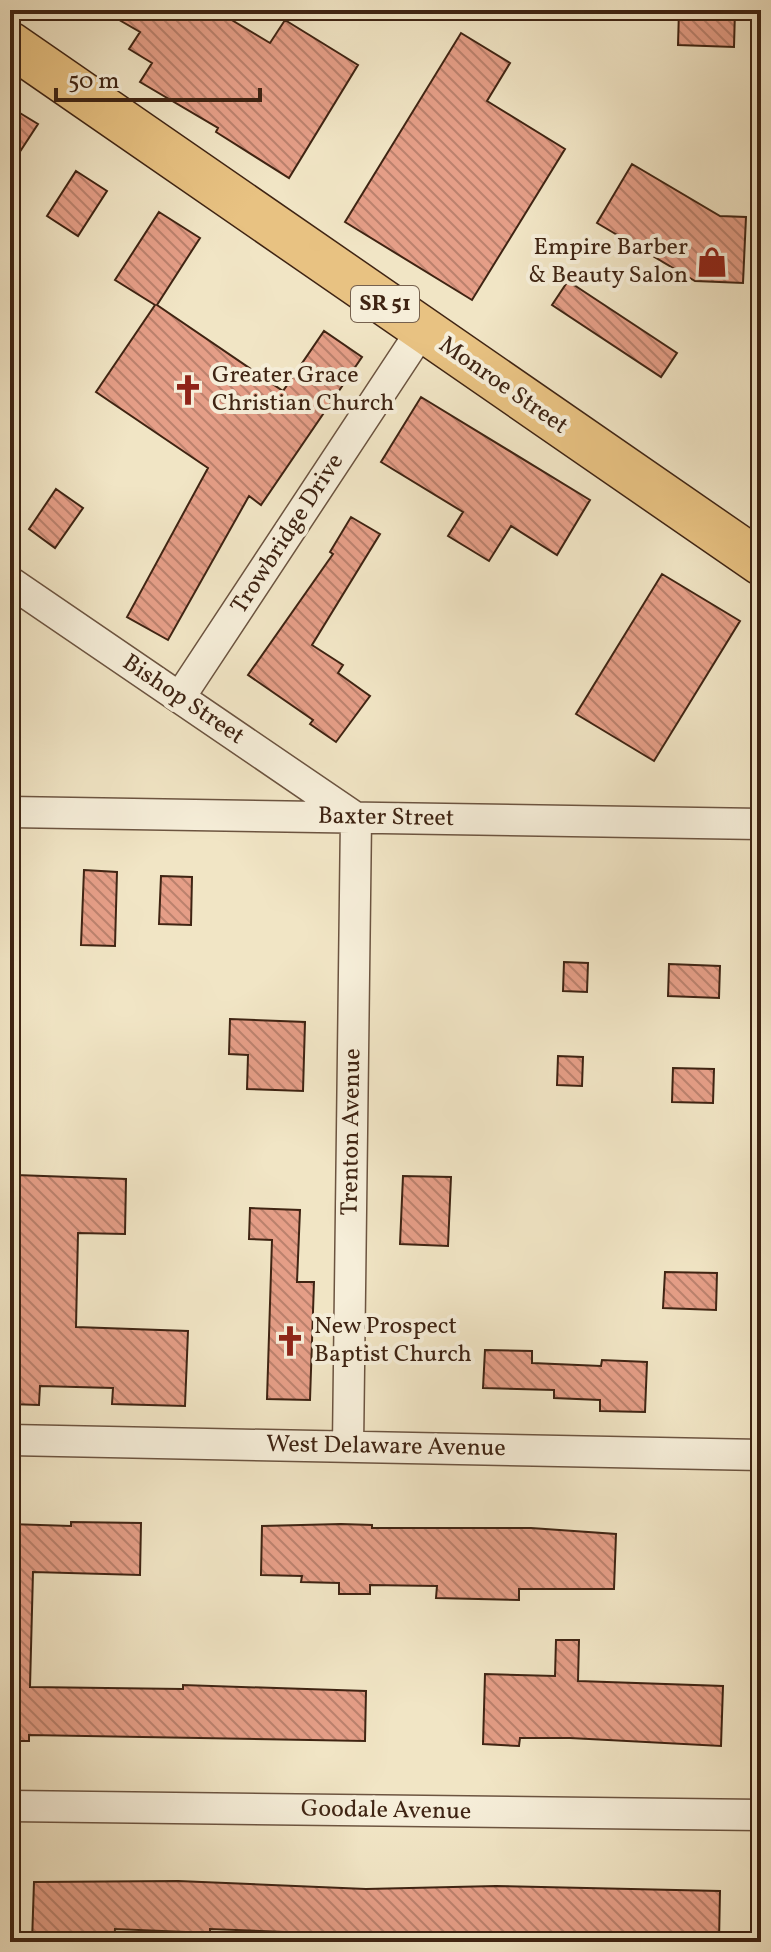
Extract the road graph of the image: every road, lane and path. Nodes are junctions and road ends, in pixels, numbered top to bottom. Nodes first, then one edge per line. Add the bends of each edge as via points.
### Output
1 (10, 44) edge
2 (422, 330) junction
3 (761, 563) edge
4 (10, 582) edge
5 (180, 697) junction
6 (10, 812) edge
7 (356, 818) junction
8 (761, 824) edge
9 (10, 1440) edge
10 (348, 1446) junction
11 (761, 1455) edge
12 (10, 1806) edge
13 (761, 1815) edge

1 - 2 main road, Monroe Street / SR 51
2 - 3 main road, Monroe Street / SR 51
2 - 5 street, Trowbridge Drive
4 - 5 street, Bishop Street
5 - 7 street, Bishop Street
6 - 7 street, Baxter Street
7 - 8 street, Baxter Street
7 - 10 street, Trenton Avenue
9 - 10 street, West Delaware Avenue
10 - 11 street, West Delaware Avenue
12 - 13 street, Goodale Avenue

